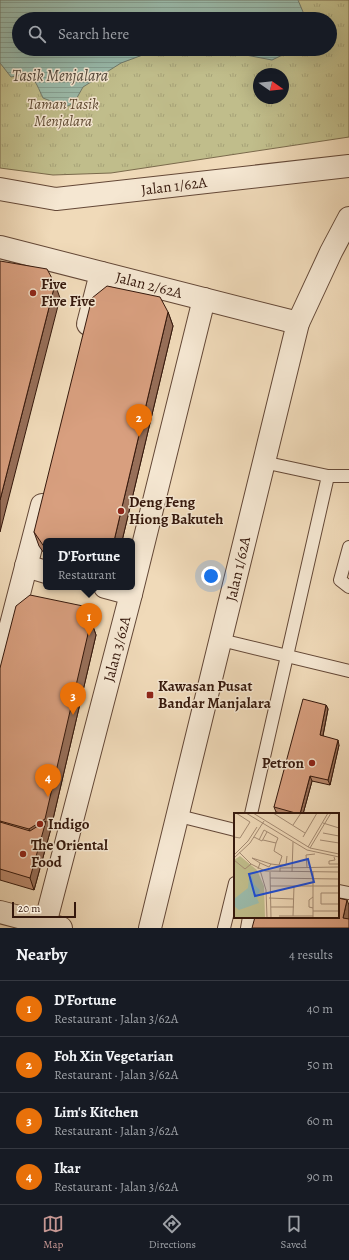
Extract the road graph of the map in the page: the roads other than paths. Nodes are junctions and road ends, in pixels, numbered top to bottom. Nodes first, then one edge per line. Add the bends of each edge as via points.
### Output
1 (349, 166) edge
2 (0, 189) edge
3 (349, 218) edge
4 (0, 247) edge
5 (101, 273) junction
6 (204, 299) junction
7 (298, 323) junction
8 (83, 342) edge
9 (263, 462) junction
10 (328, 476) junction
11 (349, 476) edge
12 (46, 489) edge
13 (349, 547) edge
14 (36, 569) edge
15 (135, 578) edge
16 (349, 587) edge
17 (116, 590) edge
18 (132, 590) edge
19 (131, 594) junction
20 (7, 610) edge
21 (221, 640) junction
22 (288, 656) junction
23 (0, 667) edge
24 (349, 671) edge
25 (251, 813) edge
26 (179, 816) junction
27 (234, 830) edge
28 (234, 887) edge
29 (339, 891) edge
30 (349, 893) edge
31 (0, 912) edge
32 (250, 918) edge
33 (50, 927) edge
34 (150, 928) edge
35 (224, 928) edge
36 (247, 928) edge

1 - 2 street, Jalan 1/62A via 56,199
3 - 7 street, Jalan 1/62A
4 - 5 street, Jalan 2/62A
5 - 6 street, Jalan 2/62A
5 - 8 street
6 - 7 street, Jalan 2/62A
6 - 15 street, Jalan 3/62A
7 - 9 street, Jalan 1/62A
9 - 10 lane
9 - 21 street, Jalan 1/62A
10 - 11 lane
10 - 22 lane
12 - 14 street
13 - 16 lane via 340,580
14 - 20 street
17 - 19 street
18 - 19 street, Jalan 3/62A
19 - 33 street, Jalan 3/62A
20 - 23 street
21 - 22 lane
21 - 26 street, Jalan 1/62A
22 - 24 lane
22 - 25 lane
26 - 27 lane
26 - 34 street, Jalan 1/62A
28 - 35 lane
29 - 30 lane
31 - 33 street
32 - 36 lane

